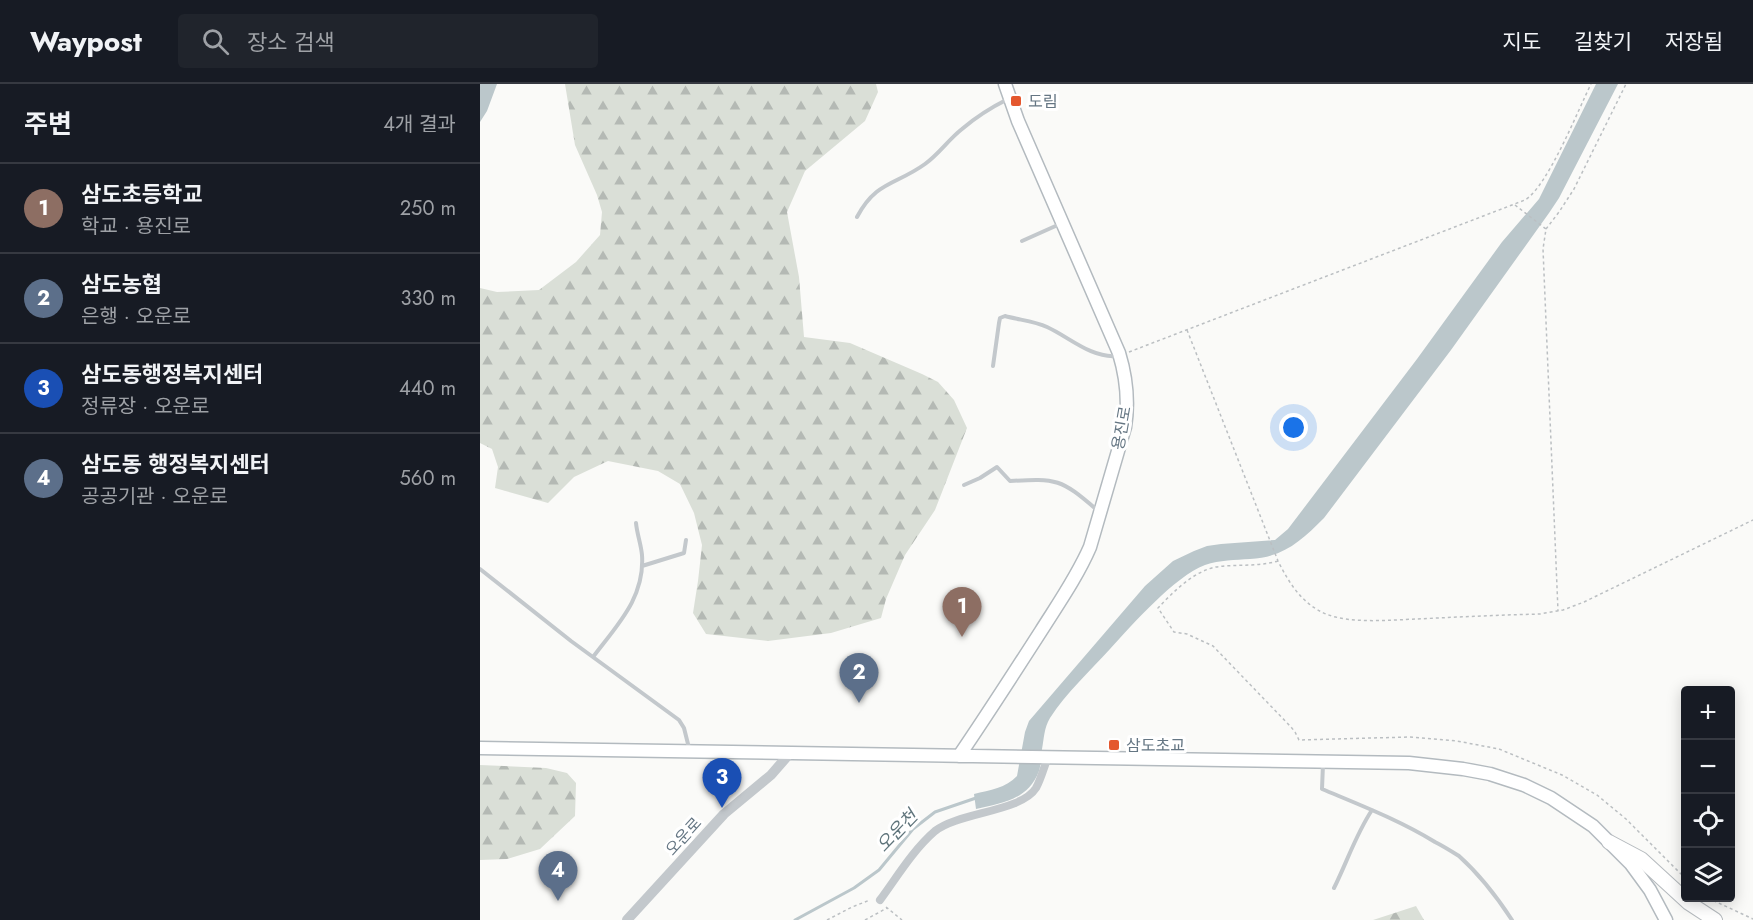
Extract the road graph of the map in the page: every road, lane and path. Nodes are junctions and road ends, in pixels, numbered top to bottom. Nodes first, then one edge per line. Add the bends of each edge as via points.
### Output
1 (1005, 84) edge
2 (1590, 84) edge
3 (1626, 84) edge
4 (1009, 98) junction
5 (1515, 205) junction
6 (857, 217) dead end
7 (1063, 223) junction
8 (1546, 230) junction
9 (1022, 241) dead end
10 (1187, 330) junction
11 (1120, 355) junction
12 (993, 366) dead end
13 (963, 484) dead end
14 (1100, 513) junction
15 (1753, 520) edge
16 (636, 523) dead end
17 (686, 540) dead end
18 (1277, 559) junction
19 (642, 566) junction
20 (480, 569) edge
21 (1558, 611) junction
22 (593, 657) junction
23 (480, 748) edge
24 (690, 751) junction
25 (791, 752) junction
26 (959, 756) junction
27 (1048, 758) junction
28 (1323, 763) junction
29 (1372, 810) junction
30 (1609, 842) junction
31 (1681, 874) edge
32 (1334, 888) dead end
33 (880, 900) junction
34 (1718, 902) edge
35 (887, 908) junction
36 (1711, 917) edge
37 (1690, 918) dead end
38 (1753, 919) edge
39 (627, 920) edge
40 (827, 920) edge
41 (865, 920) edge
42 (902, 920) edge
43 (1512, 920) edge
44 (1666, 920) edge

1 - 4 main road, 용진로
2 - 5 path via 1543,180 1530,197
3 - 8 path via 1574,189
4 - 6 lane via 963,128 922,166 873,193
4 - 7 main road, 용진로
5 - 8 path
5 - 10 path
7 - 9 lane
7 - 11 main road, 용진로
8 - 21 path via 1543,249
10 - 11 path
10 - 18 path
11 - 12 lane via 1103,356 1039,324 1005,316 1000,318
11 - 14 main road, 용진로 via 1127,416
13 - 14 lane via 997,467 1010,480 1041,479 1066,485
14 - 26 main road, 용진로 via 1090,547 1071,584
15 - 21 path via 1613,589
16 - 19 lane
17 - 19 lane via 684,554
18 - 21 path via 1299,595 1321,612 1335,616 1389,620
18 - 31 path via 1205,570 1158,608 1174,632 1203,640 1222,653 1299,740 1409,737 1499,749 1562,775 1597,795
19 - 22 lane via 635,599
20 - 22 lane
22 - 24 lane via 679,720
23 - 24 main road
24 - 25 main road
25 - 26 main road
25 - 39 street, 오운로 via 771,775 724,814
26 - 27 main road
27 - 28 main road
27 - 33 street via 1036,789 1024,800 936,830 907,861
28 - 29 lane via 1322,789
28 - 30 main road via 1409,764 1490,774 1551,798 1593,826
29 - 32 lane
29 - 43 lane via 1456,854 1471,867
30 - 36 main road via 1641,859 1689,903
30 - 44 main road via 1650,890
33 - 35 path
33 - 40 path via 870,900
34 - 38 path
35 - 41 path
35 - 42 path
36 - 37 main road

